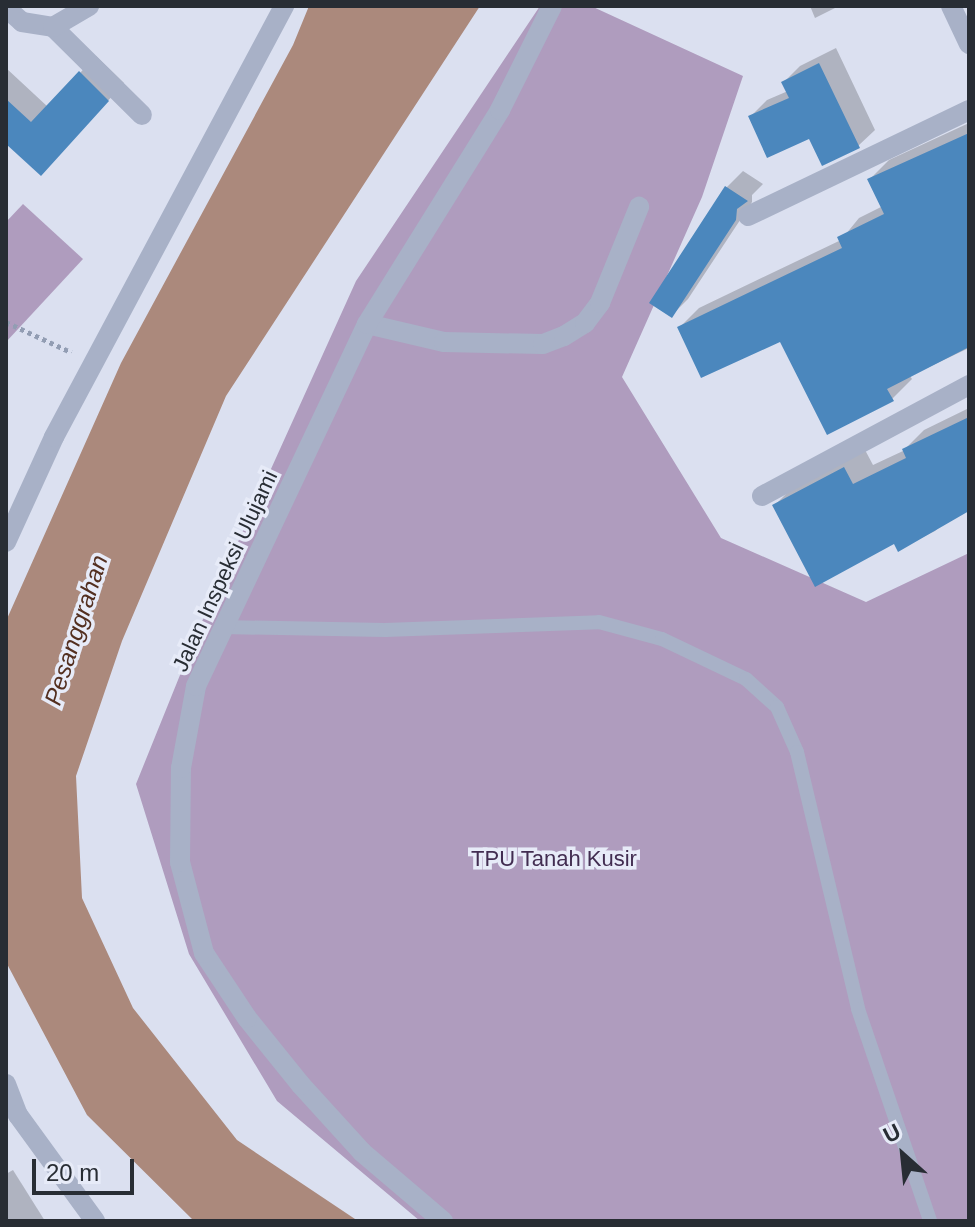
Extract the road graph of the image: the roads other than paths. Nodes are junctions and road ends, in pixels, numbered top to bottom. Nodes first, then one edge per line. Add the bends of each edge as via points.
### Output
1 (89, 6) edge
2 (284, 6) edge
3 (552, 6) edge
4 (951, 6) edge
5 (6, 8) edge
6 (53, 27) junction
7 (14, 29) edge
8 (969, 44) edge
9 (969, 110) edge
10 (142, 115) dead end
11 (639, 207) dead end
12 (748, 216) dead end
13 (367, 324) junction
14 (969, 385) edge
15 (762, 496) dead end
16 (6, 542) edge
17 (223, 627) junction
18 (6, 1084) edge
19 (95, 1221) edge
20 (443, 1221) edge
21 (930, 1221) edge

1 - 6 street
2 - 16 street via 54,437
3 - 13 street, Jalan Inspeksi Ulujami via 500,110
4 - 8 street
5 - 7 street
6 - 7 street
6 - 10 street
9 - 12 street
11 - 13 street via 600,303 585,323 564,336 543,344 444,342
13 - 17 street, Jalan Inspeksi Ulujami
14 - 15 street
17 - 20 street, Jalan Inspeksi Ulujami via 196,686 181,768 180,862 204,953 301,1085 362,1152
17 - 21 lane via 385,630 599,622 662,639 746,679 777,707 797,752 858,1009
18 - 19 street via 18,1115

